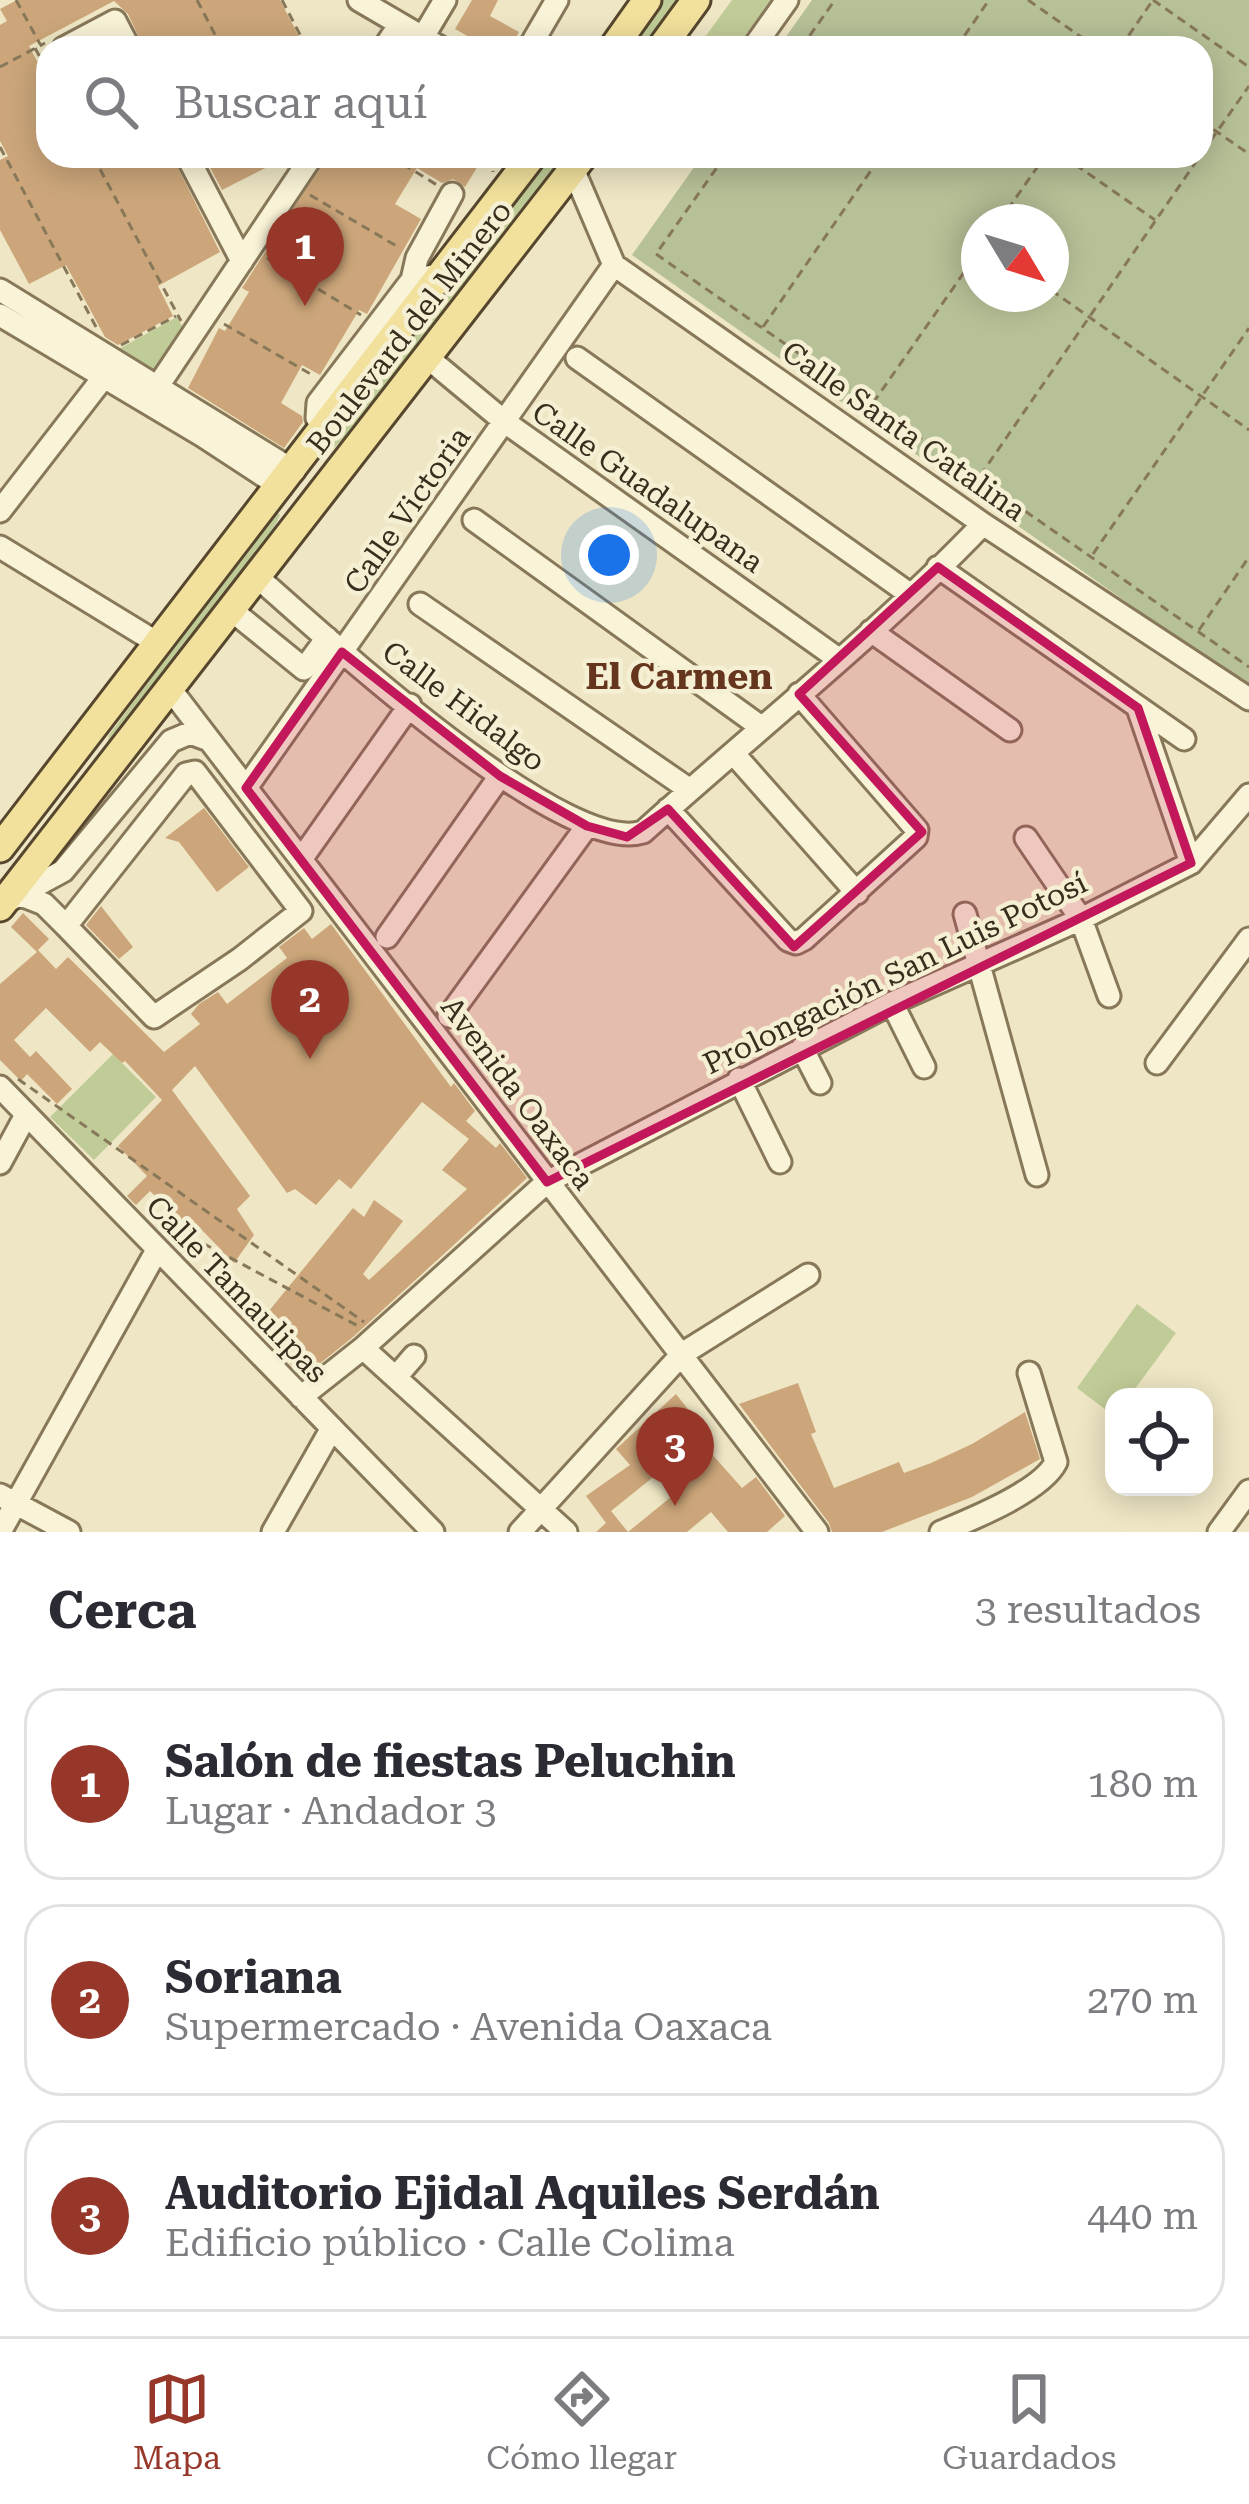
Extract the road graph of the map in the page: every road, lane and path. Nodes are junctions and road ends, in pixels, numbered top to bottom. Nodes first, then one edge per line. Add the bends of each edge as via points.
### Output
1 (16, 0) edge
2 (196, 0) edge
3 (282, 0) edge
4 (359, 0) edge
5 (445, 0) edge
6 (557, 0) edge
7 (647, 0) edge
8 (696, 0) edge
9 (787, 0) edge
10 (835, 0) edge
11 (989, 0) edge
12 (1028, 0) edge
13 (1153, 0) edge
14 (400, 24) junction
15 (87, 36) edge
16 (121, 36) edge
17 (216, 36) edge
18 (301, 36) edge
19 (392, 36) edge
20 (420, 36) edge
21 (434, 36) edge
22 (537, 36) edge
23 (622, 36) edge
24 (670, 36) edge
25 (762, 36) edge
26 (810, 36) edge
27 (964, 36) edge
28 (1079, 36) edge
29 (1128, 36) edge
30 (1205, 36) edge
31 (36, 42) edge
32 (1213, 42) edge
33 (1249, 67) edge
34 (1249, 86) edge
35 (1213, 129) edge
36 (1217, 132) junction
37 (1213, 138) edge
38 (1, 152) edge
39 (1249, 154) edge
40 (99, 168) edge
41 (194, 168) edge
42 (305, 168) edge
43 (523, 168) edge
44 (573, 168) edge
45 (580, 168) edge
46 (716, 168) edge
47 (873, 168) edge
48 (1037, 168) edge
49 (1080, 168) edge
50 (1192, 168) edge
51 (411, 169) edge
52 (300, 189) dead end
53 (452, 194) joint
54 (1012, 204) edge
55 (1156, 221) junction
56 (250, 257) junction
57 (614, 265) junction
58 (414, 269) junction
59 (443, 274) junction
60 (961, 276) edge
61 (0, 290) edge
62 (1069, 303) edge
63 (0, 315) edge
64 (178, 315) junction
65 (1089, 317) junction
66 (213, 319) dead end
67 (378, 325) junction
68 (95, 326) dead end
69 (185, 328) dead end
70 (762, 328) junction
71 (1249, 328) edge
72 (113, 350) dead end
73 (428, 358) junction
74 (578, 358) dead end
75 (103, 378) junction
76 (332, 386) junction
77 (151, 396) junction
78 (1202, 397) junction
79 (872, 404) junction
80 (505, 422) junction
81 (326, 428) junction
82 (1249, 430) edge
83 (348, 459) junction
84 (978, 478) junction
85 (290, 481) junction
86 (0, 511) edge
87 (473, 520) dead end
88 (983, 524) junction
89 (286, 537) junction
90 (0, 547) edge
91 (1091, 557) junction
92 (1249, 557) edge
93 (938, 567) junction
94 (256, 576) junction
95 (911, 596) junction
96 (419, 604) dead end
97 (230, 609) junction
98 (872, 631) junction
99 (1198, 631) junction
100 (158, 644) junction
101 (335, 645) junction
102 (838, 658) junction
103 (1249, 667) edge
104 (171, 690) junction
105 (799, 694) junction
106 (1249, 699) edge
107 (410, 705) junction
108 (1138, 708) junction
109 (761, 727) junction
110 (1010, 730) dead end
111 (1184, 739) dead end
112 (214, 747) junction
113 (160, 752) junction
114 (733, 753) junction
115 (108, 757) junction
116 (500, 776) junction
117 (246, 788) junction
118 (690, 790) junction
119 (1249, 795) edge
120 (66, 796) junction
121 (115, 809) junction
122 (668, 809) junction
123 (586, 826) junction
124 (139, 833) junction
125 (92, 837) junction
126 (1026, 838) dead end
127 (248, 840) junction
128 (0, 847) edge
129 (302, 858) junction
130 (116, 863) junction
131 (265, 863) junction
132 (1191, 863) junction
133 (857, 893) junction
134 (8, 902) edge
135 (965, 914) dead end
136 (1081, 919) junction
137 (66, 926) junction
138 (387, 938) dead end
139 (1249, 939) edge
140 (980, 965) junction
141 (1109, 996) dead end
142 (892, 1003) junction
143 (449, 1016) dead end
144 (802, 1048) junction
145 (1157, 1063) dead end
146 (924, 1067) dead end
147 (739, 1079) junction
148 (9, 1083) edge
149 (820, 1083) dead end
150 (26, 1115) junction
151 (0, 1162) edge
152 (780, 1162) dead end
153 (1037, 1175) dead end
154 (547, 1182) junction
155 (145, 1212) dead end
156 (157, 1250) junction
157 (808, 1275) dead end
158 (371, 1337) junction
159 (682, 1354) junction
160 (414, 1356) dead end
161 (1029, 1373) dead end
162 (396, 1377) junction
163 (301, 1397) junction
164 (332, 1428) junction
165 (1249, 1491) edge
166 (8, 1499) edge
167 (540, 1509) junction
168 (0, 1532) edge
169 (69, 1532) edge
170 (273, 1532) edge
171 (433, 1532) edge
172 (520, 1532) edge
173 (566, 1532) edge
174 (817, 1532) edge
175 (941, 1532) edge
176 (1219, 1532) edge

1 - 31 path
2 - 17 path
3 - 18 path
4 - 14 street
5 - 21 street
6 - 22 street
7 - 23 main road
8 - 24 main road
9 - 25 street
10 - 26 path
11 - 27 path
12 - 28 path
13 - 29 path
13 - 30 path
14 - 19 street
14 - 20 street
15 - 16 street via 115,21
32 - 33 path
34 - 36 path
35 - 36 path
36 - 37 path
36 - 39 path
38 - 68 path
40 - 64 path
41 - 56 street
42 - 56 street
43 - 59 main road, Boulevard del Minero
44 - 73 main road, Boulevard del Minero
45 - 57 street
46 - 70 path via 656,254
47 - 70 path
48 - 54 path
49 - 55 path
50 - 55 path
51 - 53 path
52 - 58 path
53 - 58 street
55 - 65 path
56 - 67 path
56 - 77 street
57 - 80 street, Calle Victoria
57 - 88 street, Calle Santa Catalina
58 - 59 street
58 - 67 street
59 - 81 main road, Boulevard del Minero
60 - 79 path
61 - 77 street
62 - 65 path
63 - 75 street
64 - 69 path
64 - 72 path
65 - 78 path
65 - 84 path
66 - 76 path
67 - 76 street
70 - 79 path
71 - 78 path
73 - 80 street, Calle Guadalupana
73 - 83 main road, Boulevard del Minero
74 - 95 street
75 - 77 street
75 - 86 street
76 - 81 street via 318,403
77 - 85 street via 218,445
78 - 82 path
78 - 91 path
79 - 84 path
80 - 101 street, Calle Victoria
80 - 102 street, Calle Guadalupana
81 - 85 main road, Boulevard del Minero
83 - 85 main road
83 - 89 main road, Boulevard del Minero
84 - 91 path
85 - 89 main road
85 - 100 main road, Boulevard del Minero
87 - 109 street
88 - 93 street, Calle Hidalgo
88 - 106 street, Calle Santa Catalina
89 - 94 main road, Boulevard del Minero
90 - 100 street
91 - 99 path
92 - 99 path
93 - 95 street, Calle Hidalgo
93 - 108 street
94 - 97 main road, Boulevard del Minero
94 - 101 street, Calle Hidalgo
95 - 98 street, Calle Hidalgo
96 - 118 street
97 - 101 street via 304,669
97 - 104 main road, Boulevard del Minero
98 - 102 street, Calle Hidalgo
98 - 110 street
99 - 103 path
100 - 115 main road
100 - 120 main road
101 - 107 street, Calle Hidalgo
101 - 117 street, Calle Victoria
102 - 105 street, Calle Hidalgo
104 - 112 street, Avenida Oaxaca
104 - 113 street via 172,724
104 - 115 main road, Boulevard del Minero
105 - 109 street, Calle Hidalgo
105 - 133 street via 917,830
107 - 116 street, Calle Hidalgo
107 - 129 street
108 - 111 street
108 - 132 street
109 - 114 street, Calle Hidalgo
112 - 113 street via 190,733
112 - 117 street, Avenida Oaxaca
112 - 127 street
113 - 121 street
114 - 118 street, Calle Hidalgo
114 - 133 street
115 - 120 main road via 80,767
115 - 121 street
116 - 123 street, Calle Hidalgo
116 - 138 street
117 - 129 street, Avenida Oaxaca
117 - 131 street
118 - 122 street, Calle Hidalgo
119 - 132 street, Prolongación San Luis Potosí
120 - 121 street
120 - 125 street
120 - 128 main road
120 - 134 main road via 11,872
121 - 124 street
121 - 125 street
122 - 123 street, Calle Hidalgo via 627,837
122 - 133 street via 788,940 796,943
123 - 143 street
124 - 127 street via 195,772
124 - 130 street
125 - 130 street
125 - 134 street via 63,872
126 - 136 street
127 - 131 street
129 - 154 street, Avenida Oaxaca
130 - 137 street
131 - 137 street via 299,915 159,1017
132 - 136 street, Prolongación San Luis Potosí
134 - 137 street via 44,904
135 - 140 street
136 - 140 street, Prolongación San Luis Potosí
136 - 141 street
139 - 145 street
140 - 142 street, Prolongación San Luis Potosí
140 - 153 street
142 - 144 street, Prolongación San Luis Potosí
142 - 146 street
144 - 147 street, Prolongación San Luis Potosí
144 - 149 street
147 - 152 street
147 - 154 street, Prolongación San Luis Potosí
148 - 150 street, Calle Tamaulipas
148 - 158 path
150 - 151 street
150 - 156 street, Calle Tamaulipas
154 - 158 street, Prolongación San Luis Potosí
154 - 159 street, Avenida Oaxaca
155 - 158 path
156 - 163 street, Calle Tamaulipas
156 - 166 street
157 - 159 street
158 - 162 street
158 - 163 street, Prolongación San Luis Potosí
159 - 167 street
159 - 174 street, Avenida Oaxaca
160 - 162 street
161 - 175 street via 1056,1462 1050,1474
162 - 167 street
163 - 164 street, Calle Tamaulipas
164 - 170 street
164 - 171 street, Calle Tamaulipas
165 - 176 street
166 - 168 street
166 - 169 street
167 - 172 street
167 - 173 street

